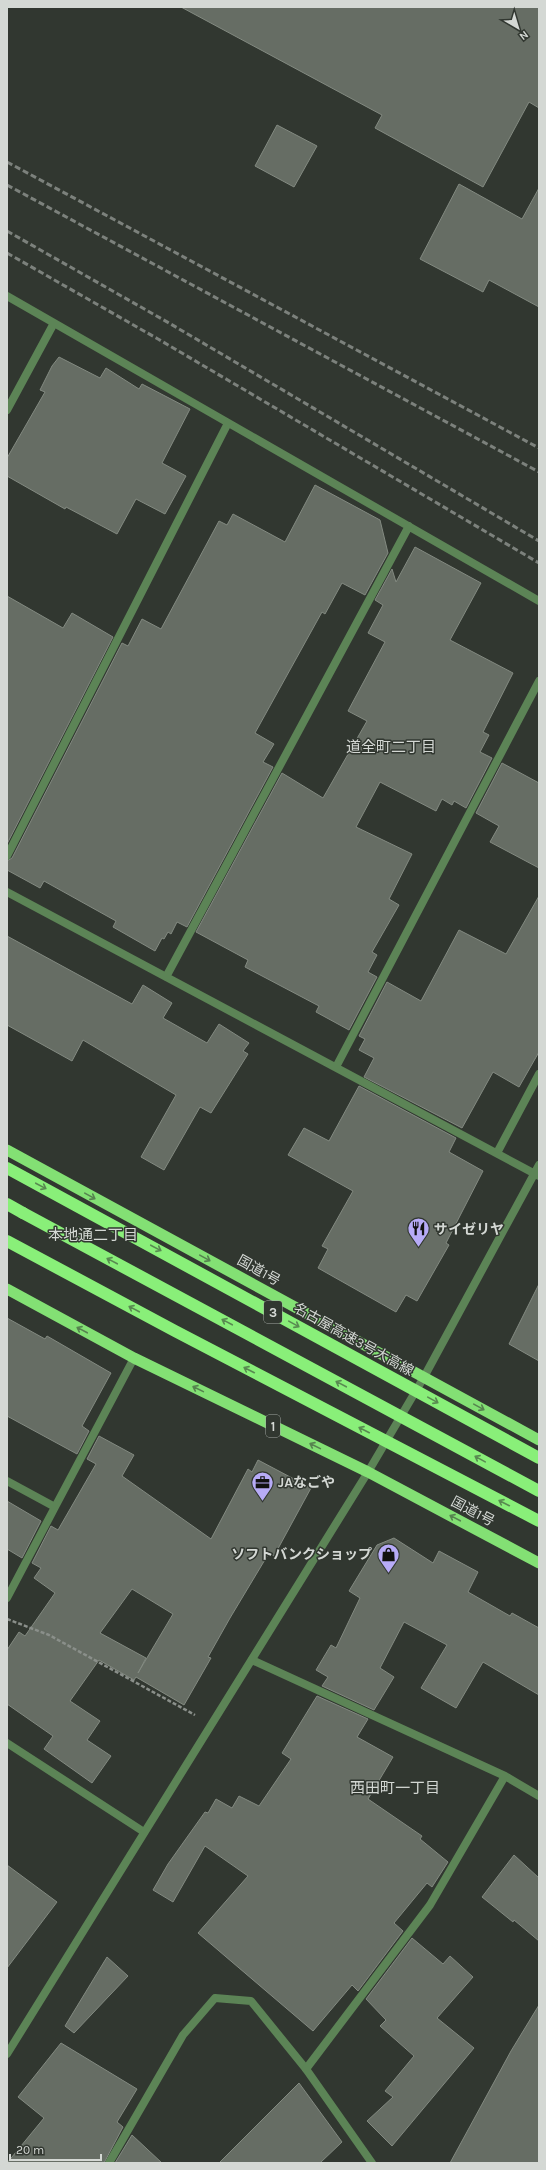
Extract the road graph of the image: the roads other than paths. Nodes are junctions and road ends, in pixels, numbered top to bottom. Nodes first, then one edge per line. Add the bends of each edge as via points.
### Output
1 (7, 296) edge
2 (54, 323) junction
3 (7, 410) edge
4 (228, 423) junction
5 (409, 526) junction
6 (539, 601) edge
7 (539, 681) edge
8 (7, 856) edge
9 (7, 892) edge
10 (166, 977) junction
11 (336, 1067) junction
12 (539, 1074) edge
13 (7, 1150) edge
14 (497, 1153) junction
15 (539, 1165) edge
16 (7, 1168) edge
17 (537, 1175) edge
18 (7, 1204) edge
19 (7, 1241) edge
20 (7, 1289) edge
21 (134, 1358) junction
22 (424, 1377) junction
23 (539, 1440) edge
24 (539, 1458) edge
25 (368, 1472) junction
26 (7, 1481) edge
27 (539, 1491) edge
28 (55, 1507) junction
29 (539, 1521) edge
30 (539, 1563) edge
31 (7, 1598) edge
32 (252, 1660) junction
33 (7, 1743) edge
34 (504, 1776) junction
35 (539, 1796) edge
36 (144, 1832) junction
37 (7, 2054) edge
38 (306, 2069) junction
39 (109, 2163) edge
40 (372, 2163) edge

1 - 2 street
2 - 3 street
2 - 4 street
4 - 5 street
4 - 8 street
5 - 6 street
5 - 10 street
7 - 11 street
9 - 10 street
10 - 11 street
11 - 14 street
12 - 14 street
13 -> 22 highway, 国道1号
14 - 17 street
15 - 17 street
16 -> 24 highway, 名古屋高速3号大高線 / 3, bridge
17 - 22 street
27 -> 18 highway, bridge
29 -> 19 highway, bridge
21 -> 20 highway, 国道1号 / 1
25 -> 21 highway, 国道1号 / 1
21 - 28 street
22 -> 23 highway, 国道1号
22 - 25 street
30 -> 25 highway, 国道1号 / 1
25 - 32 street
26 - 28 street
28 - 31 street
32 - 34 street
32 - 36 street
33 - 36 street
34 - 35 street
34 - 38 street via 430,1905
36 - 37 street
38 - 39 street via 251,2001 215,1998 183,2035
38 - 40 street

